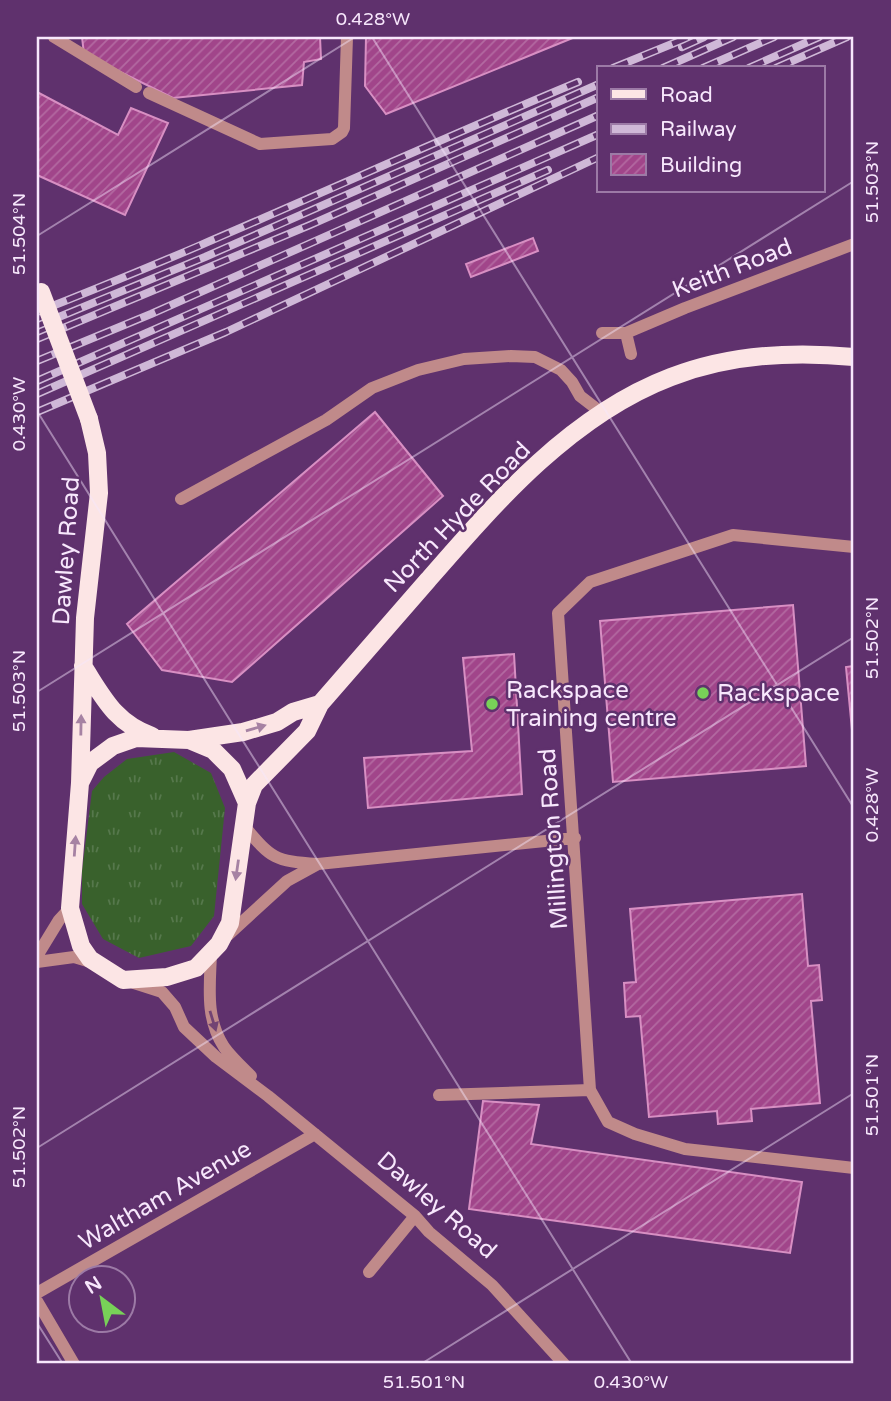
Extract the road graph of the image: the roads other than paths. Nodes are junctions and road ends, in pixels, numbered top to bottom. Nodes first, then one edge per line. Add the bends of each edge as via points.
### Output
1 (54, 37) edge
2 (346, 37) edge
3 (136, 87) dead end
4 (149, 93) dead end
5 (854, 244) edge
6 (39, 288) edge
7 (602, 333) dead end
8 (626, 333) junction
9 (631, 354) dead end
10 (854, 357) edge
11 (601, 413) junction
12 (181, 499) dead end
13 (854, 547) edge
14 (83, 666) junction
15 (320, 704) junction
16 (162, 739) junction
17 (189, 740) junction
18 (79, 783) junction
19 (247, 803) junction
20 (244, 826) junction
21 (575, 838) junction
22 (318, 864) junction
23 (70, 908) junction
24 (215, 948) junction
25 (37, 956) edge
26 (37, 962) edge
27 (97, 964) junction
28 (123, 980) junction
29 (590, 1090) junction
30 (439, 1095) dead end
31 (268, 1096) junction
32 (315, 1134) junction
33 (854, 1168) edge
34 (415, 1216) junction
35 (369, 1272) dead end
36 (37, 1293) edge
37 (37, 1301) edge
38 (74, 1364) edge
39 (564, 1364) edge

1 - 3 street
2 - 4 street via 344,128 332,139 260,144
5 - 8 street, Keith Road
6 - 14 main road, Dawley Road, bridge via 89,418 97,453 99,493
7 - 8 street, Keith Road
8 - 9 street
10 - 11 main road, North Hyde Road via 775,355 710,365 672,376
11 - 12 street via 580,396 561,370 535,357 464,359 372,388 326,420
11 - 15 main road, North Hyde Road via 492,509
13 - 21 street, Millington Road via 733,535 590,582 558,613
14 - 16 main road via 114,714
18 -> 14 main road, Dawley Road
17 -> 15 main road, North Hyde Road via 243,732
15 - 19 main road, North Hyde Road via 307,731 254,785
16 - 17 main road
16 - 18 main road via 136,738 113,746 90,763
17 - 19 main road via 213,750 232,769
23 -> 18 main road, Dawley Road
19 - 20 main road, Dawley Road
20 - 22 street via 264,850 283,862
20 -> 24 main road, Dawley Road via 230,923
21 - 22 street
21 - 29 street, Millington Road
22 - 24 street via 287,881
23 - 25 street
23 - 27 main road, Dawley Road via 81,946
24 - 28 main road via 196,968 181,974
24 -> 31 street, Dawley Road via 210,999 213,1026 225,1047
26 - 27 street via 75,957
27 - 28 main road, Dawley Road
28 - 31 street, Dawley Road via 162,992 184,1027
29 - 30 street
29 - 33 street, Millington Road via 608,1122 635,1135 685,1149
31 - 32 street, Dawley Road
32 - 34 street, Dawley Road
32 - 36 street, Waltham Avenue
34 - 35 street
34 - 39 street, Dawley Road via 492,1285
37 - 38 street

